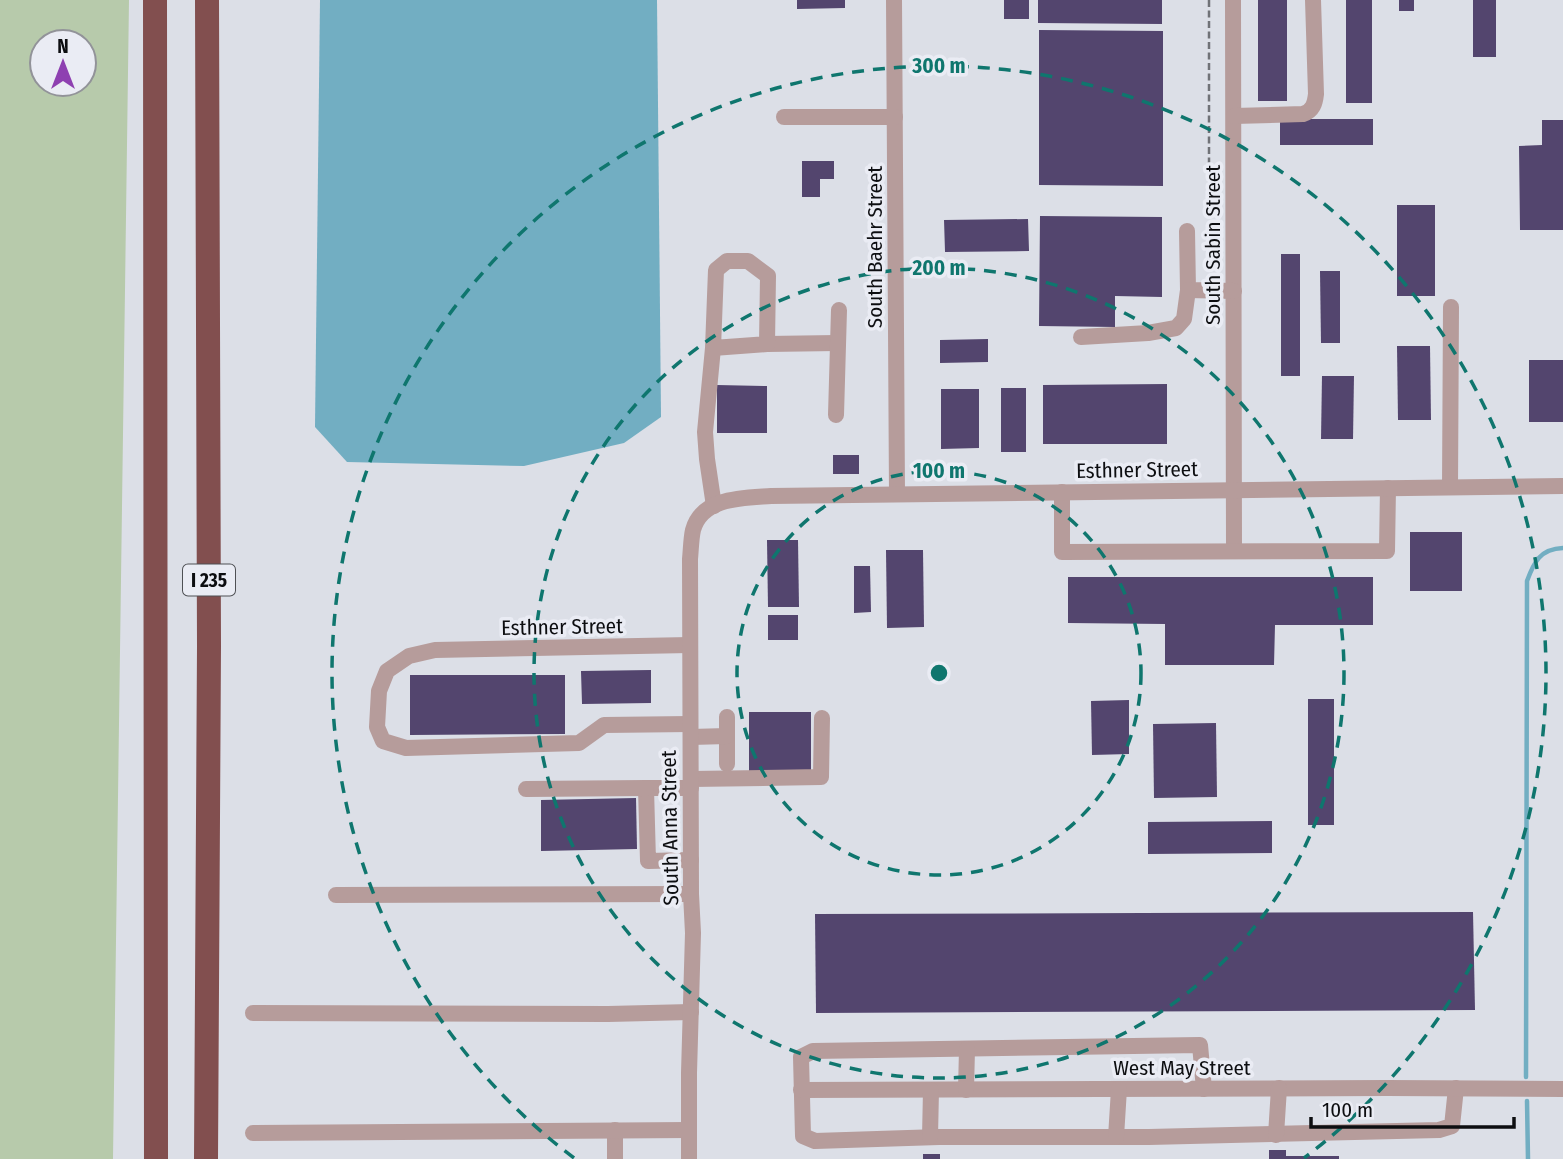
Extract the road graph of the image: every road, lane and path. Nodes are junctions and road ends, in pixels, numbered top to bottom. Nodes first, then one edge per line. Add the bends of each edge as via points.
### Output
1 (155, 0) edge
2 (207, 0) edge
3 (894, 0) edge
4 (1209, 0) edge
5 (1233, 0) edge
6 (1313, 0) edge
7 (1234, 116) junction
8 (785, 117) dead end
9 (895, 117) junction
10 (1209, 210) dead end
11 (1187, 231) dead end
12 (1188, 290) junction
13 (1234, 291) junction
14 (1451, 307) dead end
15 (839, 310) dead end
16 (1081, 337) dead end
17 (837, 343) junction
18 (767, 344) junction
19 (713, 348) junction
20 (836, 415) dead end
21 (1563, 486) edge
22 (1450, 487) junction
23 (1388, 488) junction
24 (1233, 490) junction
25 (1062, 492) junction
26 (897, 494) junction
27 (714, 506) junction
28 (1234, 551) junction
29 (690, 645) junction
30 (727, 717) dead end
31 (822, 718) dead end
32 (690, 730) junction
33 (727, 736) junction
34 (727, 764) dead end
35 (691, 783) junction
36 (646, 788) junction
37 (526, 789) dead end
38 (691, 860) junction
39 (691, 894) junction
40 (336, 895) dead end
41 (691, 1012) junction
42 (253, 1013) dead end
43 (967, 1049) junction
44 (1279, 1088) junction
45 (1456, 1088) junction
46 (1119, 1089) junction
47 (1203, 1089) junction
48 (1563, 1089) edge
49 (801, 1090) junction
50 (931, 1090) junction
51 (966, 1090) junction
52 (689, 1129) junction
53 (615, 1130) junction
54 (253, 1133) dead end
55 (1276, 1135) junction
56 (930, 1137) junction
57 (1116, 1137) junction
58 (156, 1159) edge
59 (206, 1159) edge
60 (615, 1159) edge
61 (689, 1159) edge

1 - 58 highway, I 235
2 - 59 highway, I 235
3 - 9 street, South Baehr Street
4 - 10 path
5 - 7 street, South Sabin Street
6 - 7 street via 1316,94 1311,109 1303,114
7 - 13 street, South Sabin Street
8 - 9 street
9 - 26 street, South Baehr Street
11 - 12 street
12 - 13 street
12 - 16 street via 1184,319 1176,328
13 - 24 street, South Sabin Street
14 - 22 street
15 - 17 street
17 - 18 street
17 - 20 street
18 - 19 street
18 - 19 street via 768,276 748,261 727,261 716,270
19 - 27 street via 705,432
21 - 22 street, Esthner Street
22 - 23 street, Esthner Street
23 - 24 street, Esthner Street
23 - 28 street via 1387,551
24 - 25 street, Esthner Street
24 - 28 street, South Sabin Street
25 - 26 street, Esthner Street
25 - 28 street via 1062,552
26 - 27 street, Esthner Street via 771,496 731,499
27 - 29 street, South Anna Street via 693,529
29 - 32 street, South Anna Street
29 - 32 street, Esthner Street via 435,649 409,656 387,671 379,691 377,727 383,741 405,748 579,743 604,725
30 - 33 street
31 - 35 street via 821,777
32 - 33 street
32 - 35 street, South Anna Street
33 - 34 street
35 - 36 street
35 - 38 street, South Anna Street
36 - 37 street
36 - 38 street via 648,861
38 - 39 street, South Anna Street
39 - 40 street
39 - 41 street, South Anna Street
41 - 42 street
41 - 52 street, South Anna Street
43 - 47 street via 1200,1045
43 - 49 street via 813,1051 801,1057
43 - 51 street
44 - 45 street, West May Street
44 - 47 street, West May Street
44 - 55 street
45 - 48 street, West May Street
45 - 55 street via 1452,1126 1439,1130
46 - 47 street, West May Street
46 - 51 street, West May Street
46 - 57 street
49 - 50 street, West May Street
49 - 56 street via 803,1136 815,1141
50 - 51 street, West May Street
50 - 56 street
52 - 53 street
52 - 61 street, South Anna Street
53 - 54 street
53 - 60 street
55 - 57 street
56 - 57 street

